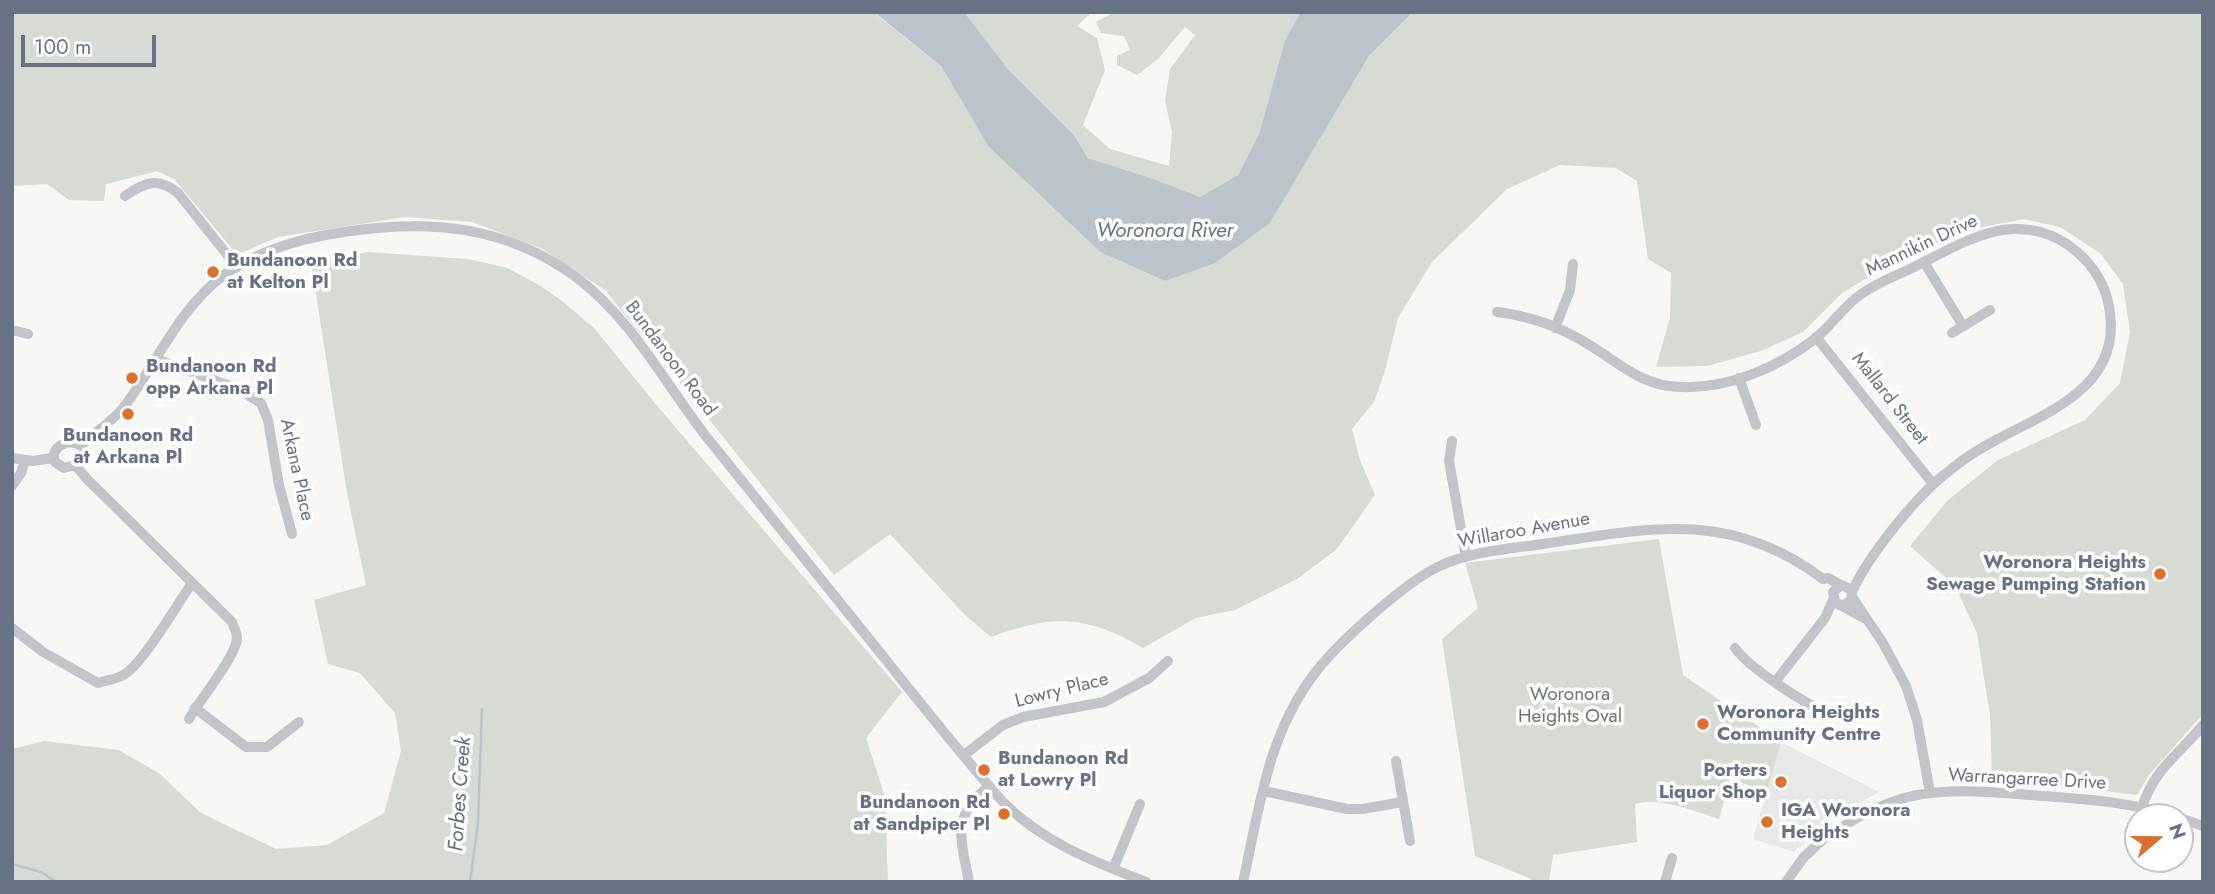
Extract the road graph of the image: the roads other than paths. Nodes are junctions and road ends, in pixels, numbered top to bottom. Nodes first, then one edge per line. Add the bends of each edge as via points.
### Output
1 (125, 196) dead end
2 (1924, 262) junction
3 (1573, 264) dead end
4 (237, 267) junction
5 (1990, 310) dead end
6 (1497, 312) dead end
7 (1963, 326) junction
8 (1555, 328) junction
9 (12, 330) edge
10 (1952, 333) dead end
11 (28, 334) dead end
12 (1816, 337) junction
13 (156, 359) junction
14 (1739, 378) junction
15 (1756, 425) dead end
16 (1452, 441) dead end
17 (81, 445) junction
18 (12, 458) edge
19 (54, 458) junction
20 (25, 460) junction
21 (75, 464) junction
22 (1933, 484) junction
23 (12, 486) edge
24 (292, 534) dead end
25 (1466, 557) junction
26 (192, 583) junction
27 (1842, 596) junction
28 (12, 628) edge
29 (1735, 648) dead end
30 (1168, 661) dead end
31 (1775, 682) junction
32 (1838, 716) dead end
33 (299, 722) dead end
34 (2203, 725) edge
35 (964, 755) junction
36 (1396, 761) dead end
37 (989, 786) junction
38 (1264, 791) junction
39 (1930, 793) junction
40 (1402, 802) junction
41 (2143, 803) edge
42 (1140, 804) dead end
43 (2124, 804) edge
44 (1839, 829) junction
45 (1410, 841) dead end
46 (1672, 858) dead end
47 (1113, 869) junction
48 (969, 882) edge
49 (1146, 882) edge
50 (1244, 882) edge
51 (1665, 882) edge
52 (1786, 882) edge
53 (1792, 882) edge

1 - 4 street via 146,183 169,185
2 - 7 street
2 - 12 street, Mannikin Drive via 1861,294
2 - 22 street, Mannikin Drive via 1995,232 2040,232 2085,258 2106,292 2111,319 2103,360 2077,396 1977,451
3 - 8 street via 1570,290
4 - 13 street, Bundanoon Road via 192,305
4 - 35 street, Bundanoon Road via 308,239 409,225 487,234 558,266 594,292 624,324 698,426
5 - 7 street
6 - 8 street, Mannikin Drive via 1529,317
7 - 10 street
8 - 14 street, Mannikin Drive via 1627,371 1668,387 1697,387
9 - 11 street
12 - 14 street, Mannikin Drive via 1776,364
12 - 22 street, Mallard Street
13 - 17 street, Bundanoon Road via 122,409
13 - 24 street, Arkana Place via 238,389 261,403
14 - 15 street
16 - 25 street via 1449,461
17 - 19 street via 73,441 61,444
17 - 21 street via 84,456
18 - 20 street
19 - 20 street
19 - 21 street via 64,468
20 - 23 street
21 - 26 street
22 - 27 street, Mannikin Drive
25 - 27 street, Willaroo Avenue via 1616,533 1677,528 1716,532 1786,555 1828,578
25 - 38 street, Willaroo Avenue via 1416,580 1324,662 1281,729
26 - 28 street via 129,672 98,683 43,652
26 - 33 street via 232,622 237,637 232,653 192,713 246,747 267,747
27 - 31 street, Mannikin Drive
27 - 39 street, Willaroo Avenue via 1892,657 1909,694
29 - 31 street
30 - 35 street, Lowry Place via 1149,678 1104,702 1003,725
31 - 32 street via 1819,711
34 - 41 street via 2162,766
35 - 37 street, Bundanoon Road
36 - 40 street
37 - 47 street, Bundanoon Road via 1038,832
37 - 48 street via 967,807 961,823
38 - 40 street via 1347,809
38 - 50 street, Willaroo Avenue
39 - 43 street, Warrangarree Drive via 1985,792
39 - 44 street, Warrangarree Drive via 1878,807
40 - 45 street
42 - 47 street
44 - 52 street, Warrangarree Drive via 1819,842
44 - 53 street, Warrangarree Drive
46 - 51 street
47 - 49 street, Bundanoon Road

